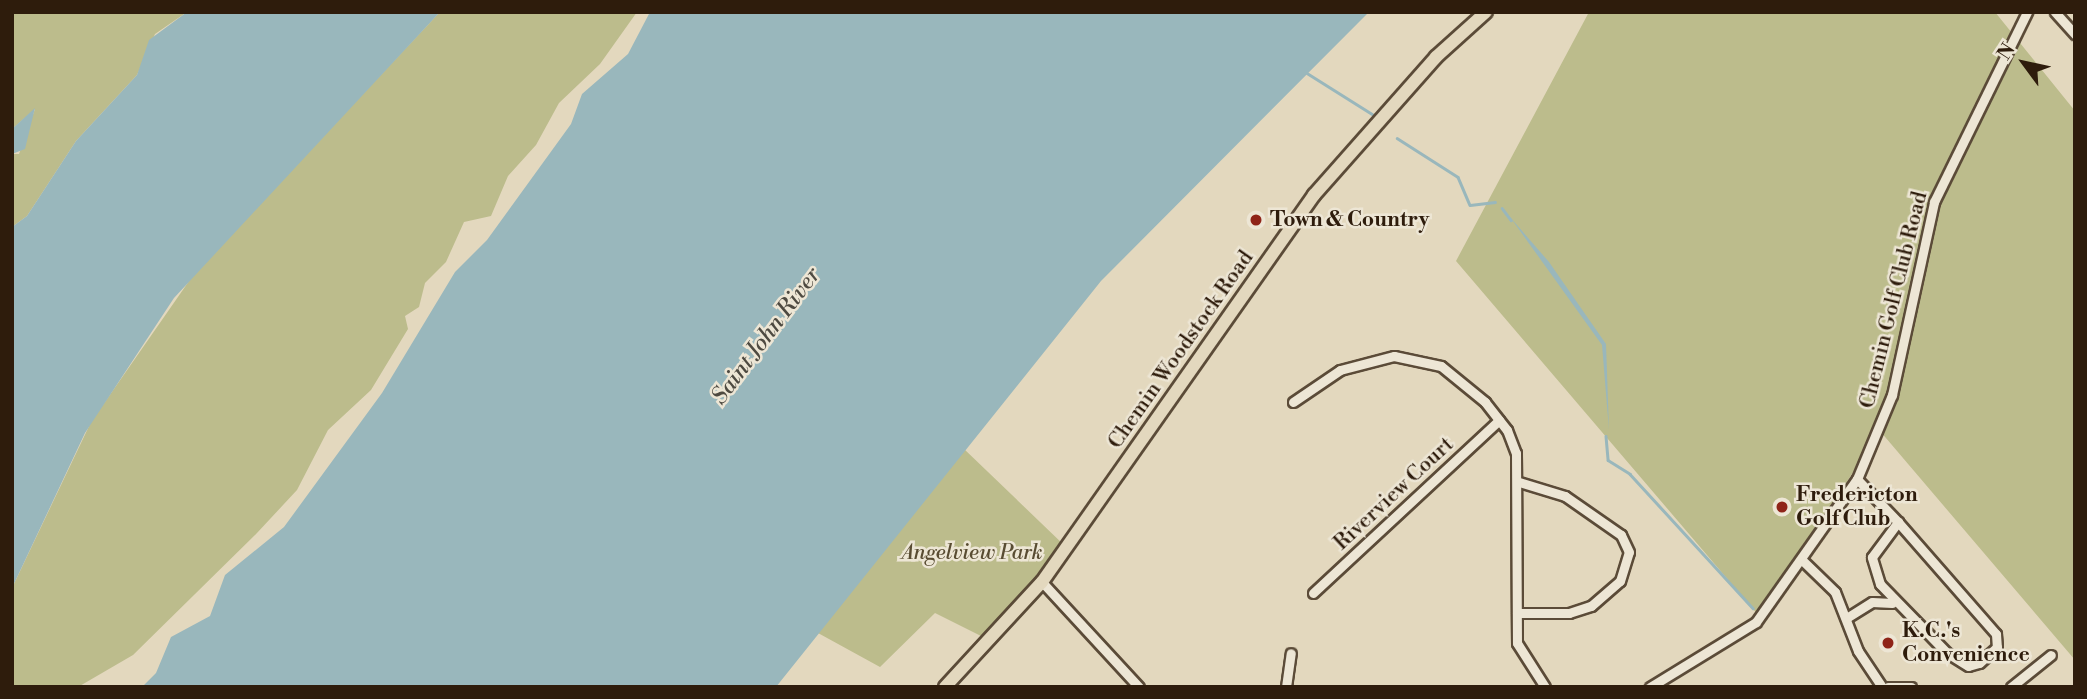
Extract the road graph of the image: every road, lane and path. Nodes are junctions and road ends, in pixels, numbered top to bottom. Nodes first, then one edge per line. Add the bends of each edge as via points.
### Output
1 (1486, 12) edge
2 (2027, 12) edge
3 (2054, 12) edge
4 (2075, 34) edge
5 (1293, 402) dead end
6 (1499, 420) junction
7 (1857, 479) junction
8 (1519, 482) junction
9 (1899, 522) junction
10 (1802, 560) junction
11 (1042, 582) junction
12 (1313, 593) dead end
13 (1892, 603) junction
14 (1517, 613) junction
15 (1848, 617) junction
16 (1291, 653) dead end
17 (2051, 655) dead end
18 (945, 687) edge
19 (1139, 687) edge
20 (1286, 687) edge
21 (1545, 687) edge
22 (1650, 687) edge
23 (1882, 687) edge
24 (1888, 687) edge
25 (1911, 687) edge
26 (2011, 687) edge

1 - 11 main road, Chemin Woodstock Road via 1436,57 1314,195
2 - 7 street, Chemin Golf Club Road via 1934,202 1892,396
3 - 4 street
5 - 6 street via 1349,366 1394,356 1453,373
6 - 8 street via 1516,453
6 - 12 street, Riverview Court
7 - 9 street
7 - 10 street, Chemin Golf Club Road
8 - 14 street
8 - 14 street via 1565,496 1621,535 1629,552 1620,581 1591,606 1569,613
9 - 13 street via 1872,557
9 - 13 street via 1990,624 1997,647 1979,663 1958,662
10 - 15 street via 1835,592
10 - 22 street, Chemin Golf Club Road via 1741,634
11 - 18 main road, Chemin Woodstock Road
11 - 19 street
13 - 15 street via 1872,602
14 - 21 street via 1517,643
15 - 23 street via 1858,651
16 - 20 street
17 - 26 street
24 - 25 street

